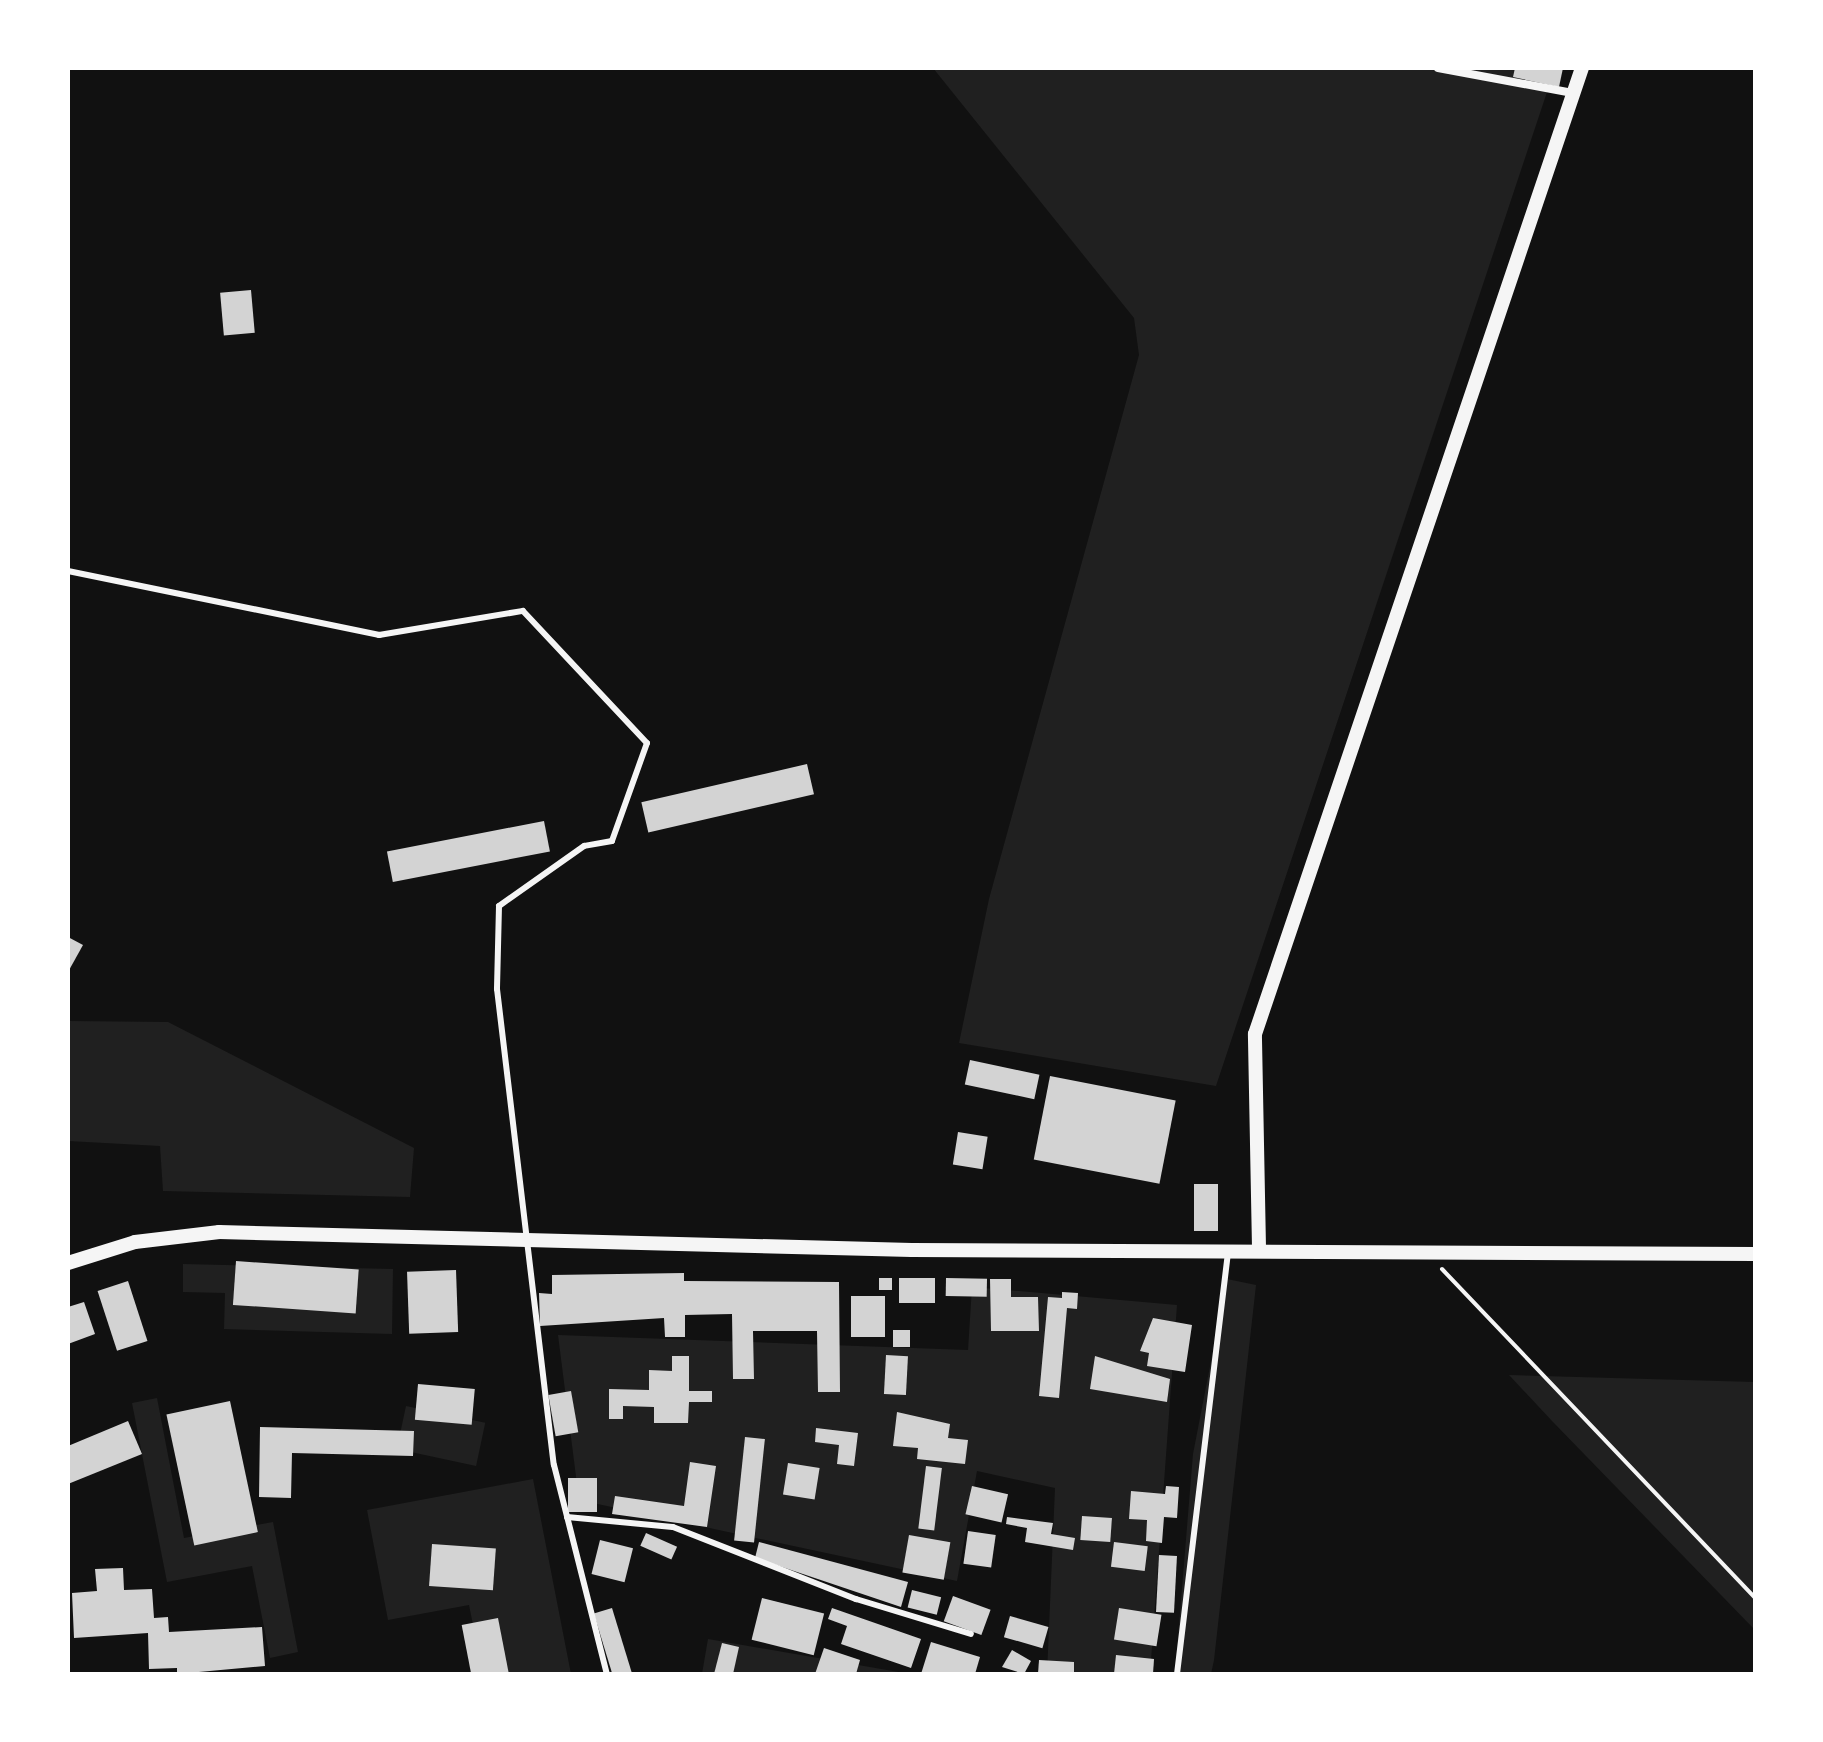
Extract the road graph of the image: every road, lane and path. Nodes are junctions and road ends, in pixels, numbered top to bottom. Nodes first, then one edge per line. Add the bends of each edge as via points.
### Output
1 (1438, 68) edge
2 (1582, 68) edge
3 (1573, 93) junction
4 (68, 571) edge
5 (527, 1241) junction
6 (1229, 1248) junction
7 (1259, 1248) junction
8 (1430, 1250) junction
9 (1755, 1254) edge
10 (68, 1263) edge
11 (567, 1517) junction
12 (1755, 1598) edge
13 (971, 1634) dead end
14 (607, 1674) edge
15 (1177, 1674) edge

1 - 3 street
2 - 3 street
3 - 7 street via 1259,1020 1253,1083
4 - 5 lane via 379,635 523,611 647,743 612,841 584,846 499,906 497,989 518,1117
5 - 6 street
5 - 10 street via 219,1232 135,1242
5 - 11 lane via 554,1465
6 - 7 street
6 - 15 lane
7 - 8 street
8 - 9 street
8 - 12 path via 1448,1279
11 - 13 lane via 673,1527 856,1599
11 - 14 lane

